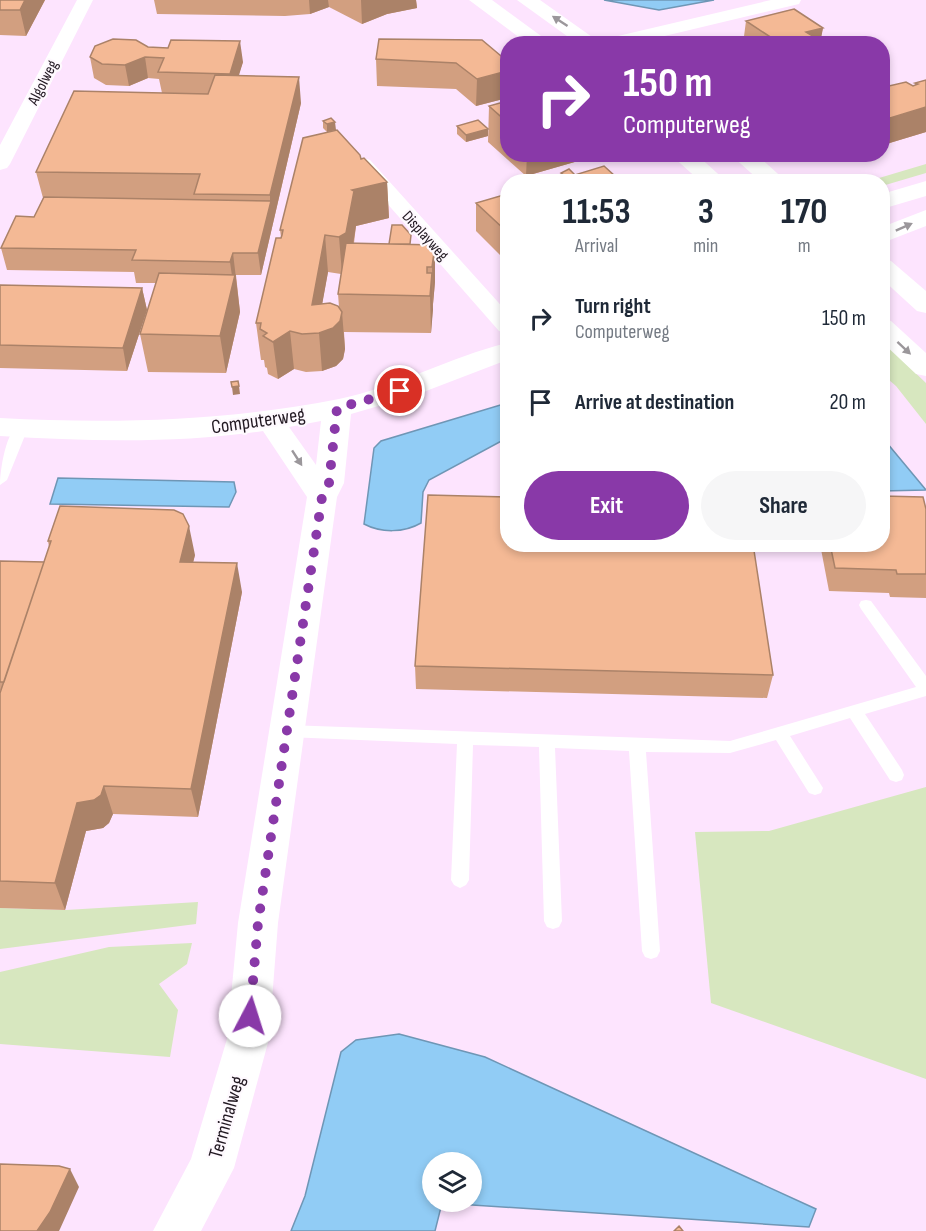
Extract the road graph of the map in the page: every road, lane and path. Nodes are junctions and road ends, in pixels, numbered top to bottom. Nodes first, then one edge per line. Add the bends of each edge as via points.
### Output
1 (85, 0) edge
2 (479, 0) edge
3 (527, 0) edge
4 (793, 0) edge
5 (531, 36) edge
6 (580, 36) edge
7 (642, 36) edge
8 (341, 150) edge
9 (691, 162) edge
10 (751, 162) edge
11 (0, 164) edge
12 (706, 174) edge
13 (766, 174) edge
14 (926, 188) edge
15 (890, 199) edge
16 (926, 217) edge
17 (890, 233) edge
18 (890, 273) edge
19 (926, 305) edge
20 (500, 318) edge
21 (890, 334) edge
22 (500, 354) edge
23 (926, 368) edge
24 (337, 408) junction
25 (270, 420) junction
26 (11, 427) edge
27 (0, 480) edge
28 (322, 497) junction
29 (866, 605) dead end
30 (926, 689) edge
31 (854, 711) junction
32 (287, 731) junction
33 (780, 733) junction
34 (465, 737) junction
35 (547, 741) junction
36 (637, 745) junction
37 (896, 775) dead end
38 (815, 788) dead end
39 (460, 880) dead end
40 (553, 921) dead end
41 (651, 951) dead end
42 (176, 1231) edge

1 - 11 street, Algolweg
2 - 5 street
6 -> 3 street
4 - 7 street
8 - 20 street, Displayweg via 362,162
9 - 12 street
10 - 13 street
14 - 15 street
17 -> 16 street
18 - 19 street
21 -> 23 street
22 - 24 street, Computerweg via 400,391
24 - 25 street, Computerweg
24 - 28 street, Terminalweg via 329,483
25 - 26 street, Computerweg via 157,430
25 -> 28 street
26 - 27 lane
28 - 32 street, Terminalweg
29 - 30 lane
30 - 31 lane
31 - 33 lane
31 - 37 lane
32 - 34 lane
32 - 42 street, Terminalweg via 258,923 248,1039 211,1168
33 - 36 lane via 730,747
33 - 38 lane
34 - 35 lane
34 - 39 lane
35 - 36 lane
35 - 40 lane
36 - 41 lane

